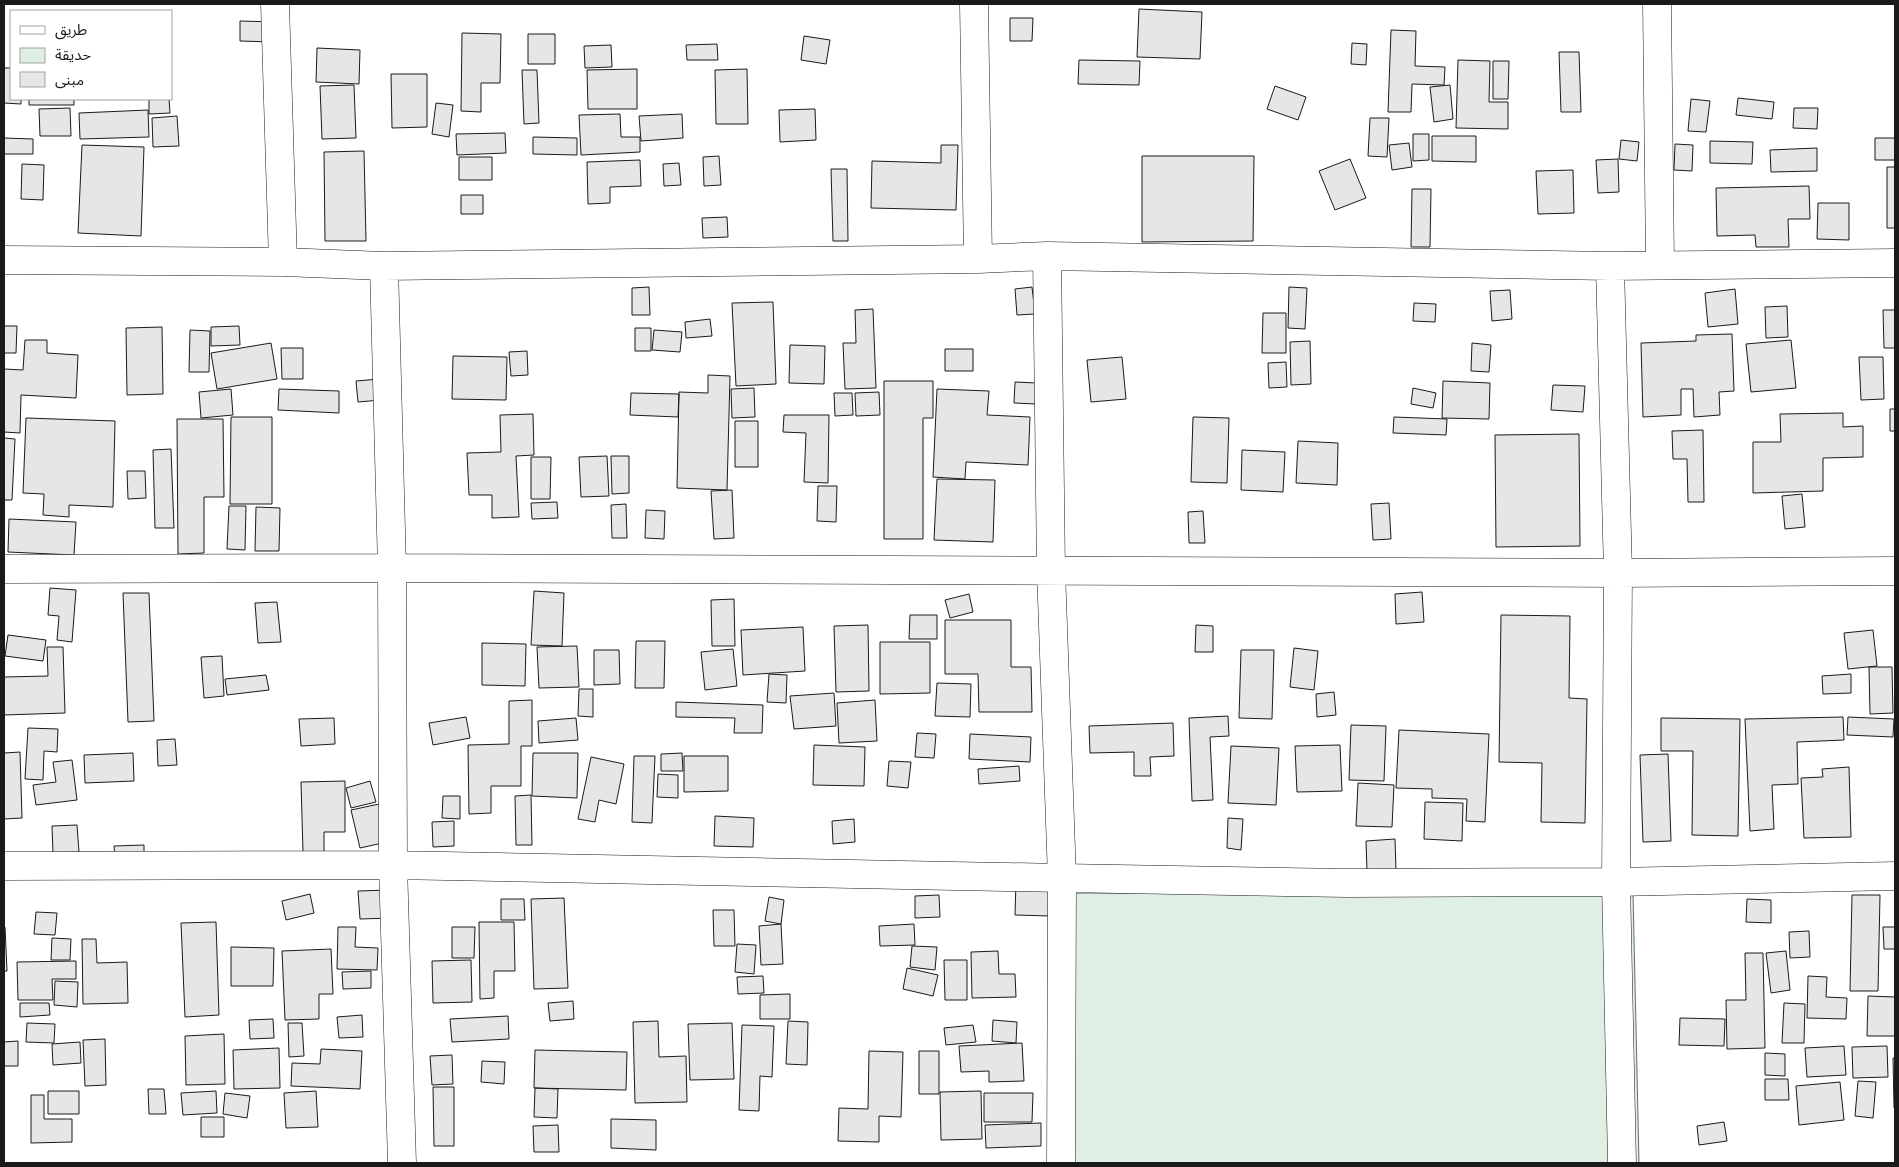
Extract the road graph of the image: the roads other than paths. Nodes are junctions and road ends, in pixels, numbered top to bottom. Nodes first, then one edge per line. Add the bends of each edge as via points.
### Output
1 (276, 4) edge
2 (974, 4) edge
3 (1657, 4) edge
4 (1047, 256) junction
5 (978, 259) junction
6 (4, 260) edge
7 (283, 262) junction
8 (1895, 263) edge
9 (1660, 264) junction
10 (384, 266) junction
11 (1610, 266) junction
12 (392, 568) junction
13 (4, 569) edge
14 (1051, 570) junction
15 (1895, 571) edge
16 (1618, 573) junction
17 (393, 865) junction
18 (4, 866) edge
19 (1895, 876) edge
20 (1062, 878) junction
21 (1616, 882) junction
22 (402, 1163) edge
23 (1061, 1163) edge
24 (1622, 1163) edge

1 - 7 street
2 - 5 street
3 - 9 street
4 - 5 street
4 - 11 street
4 - 14 street
5 - 10 street
6 - 7 street
7 - 10 street
8 - 9 street
9 - 11 street
10 - 12 street
11 - 16 street
12 - 13 street
12 - 14 street
12 - 17 street
14 - 16 street
14 - 20 street
15 - 16 street
16 - 21 street
17 - 18 street
17 - 20 street
17 - 22 street
19 - 21 street
20 - 21 street via 1347,883
20 - 23 street
21 - 24 street

